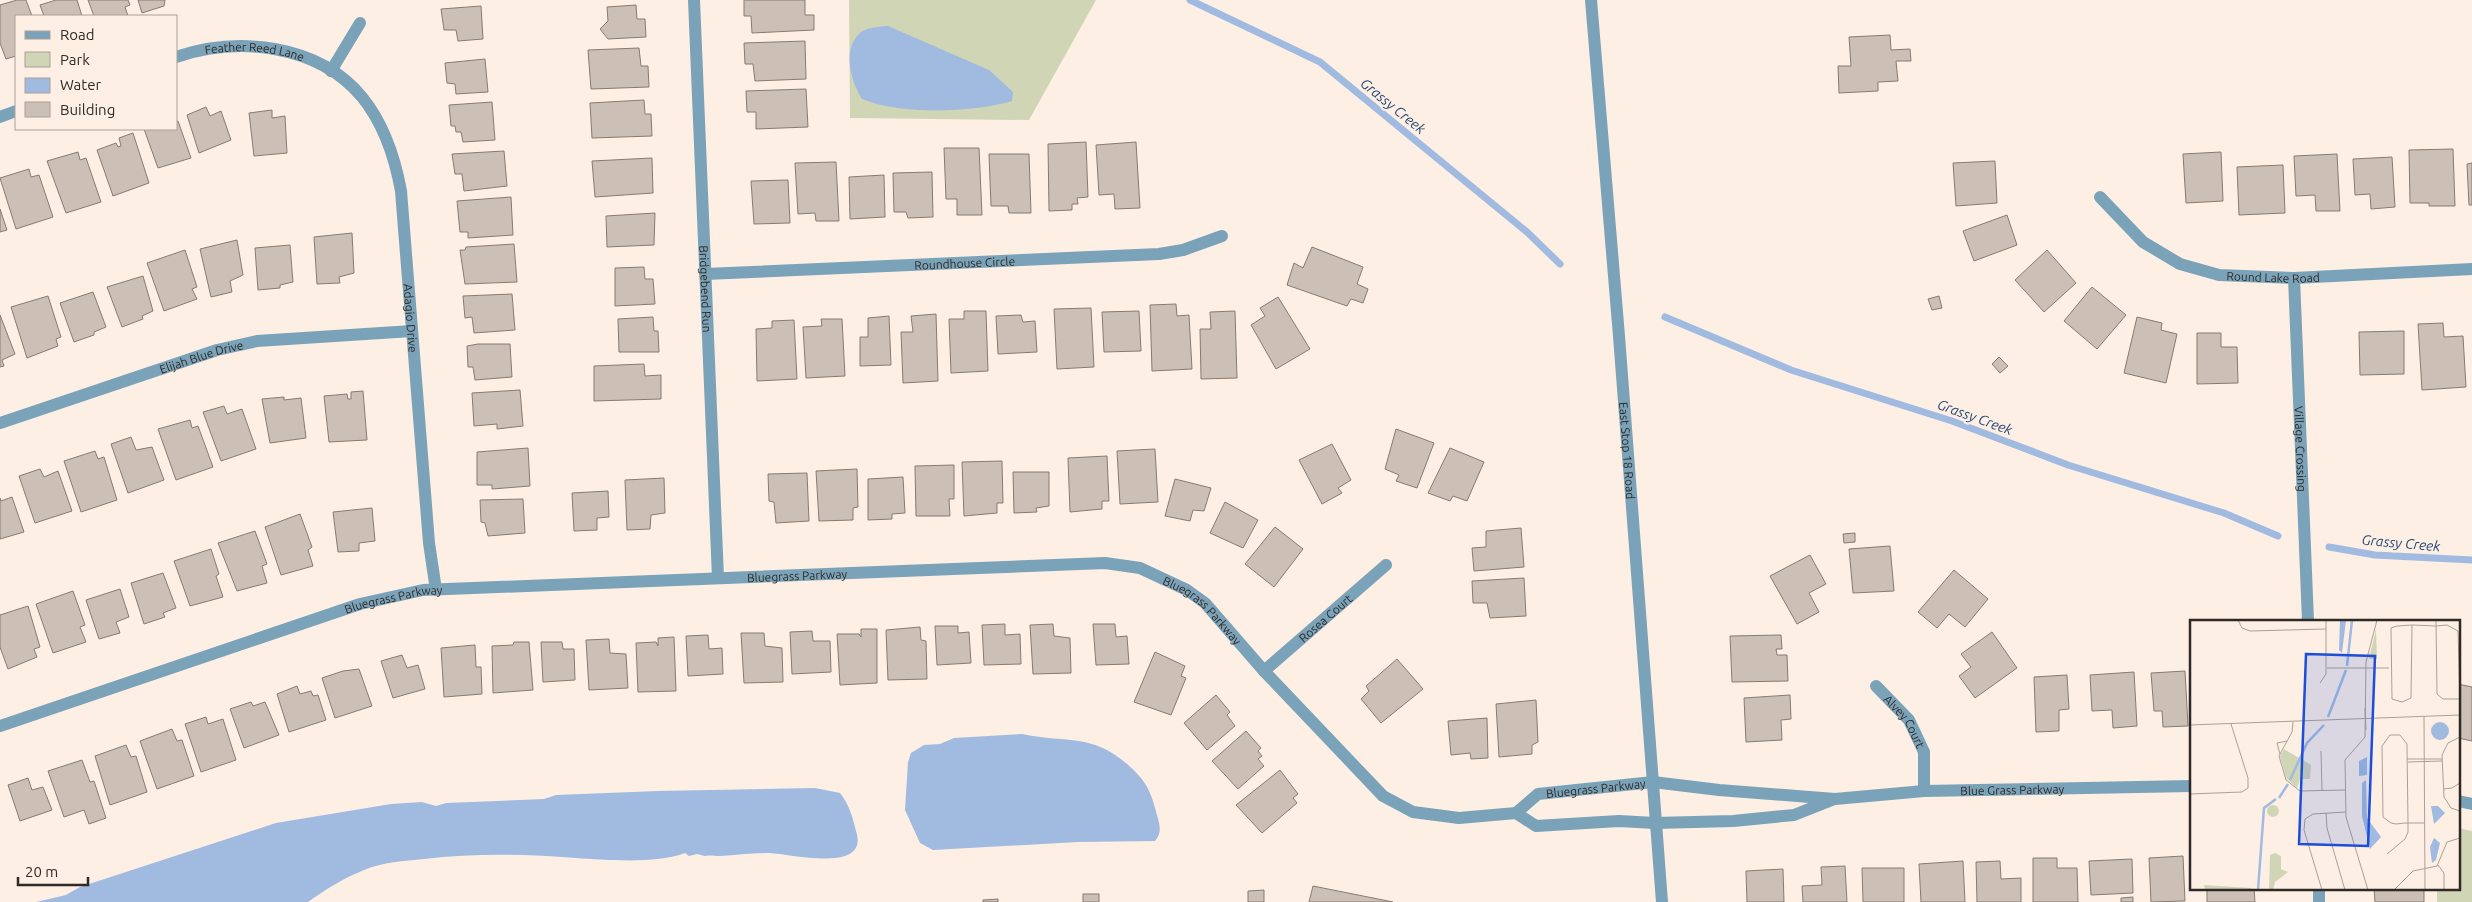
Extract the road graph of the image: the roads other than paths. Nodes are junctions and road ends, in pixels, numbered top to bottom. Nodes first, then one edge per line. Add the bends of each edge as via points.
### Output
1 (694, 0) edge
2 (1592, 0) edge
3 (360, 23) dead end
4 (178, 57) edge
5 (331, 71) junction
6 (15, 111) edge
7 (0, 117) edge
8 (2100, 197) dead end
9 (1222, 236) dead end
10 (2472, 269) edge
11 (705, 274) junction
12 (2294, 278) junction
13 (412, 331) junction
14 (0, 423) edge
15 (1386, 565) dead end
16 (718, 578) junction
17 (436, 590) junction
18 (2308, 620) edge
19 (1264, 671) junction
20 (1876, 686) dead end
21 (0, 726) edge
22 (1653, 782) junction
23 (2190, 786) edge
24 (1924, 791) junction
25 (1835, 799) junction
26 (1516, 813) junction
27 (1656, 823) junction
28 (1662, 902) edge

1 - 11 street, Bridgebend Run
2 - 22 street, East Stop 18 Road
3 - 5 street
4 - 5 street, Feather Reed Lane via 229,45 253,45 294,54
5 - 13 street, Adagio Drive via 362,97 383,132 397,170
6 - 7 street
8 - 12 street, Round Lake Road via 2143,242 2180,264 2219,275
9 - 11 street, Roundhouse Circle via 1183,250 1159,254
10 - 12 street, Round Lake Road
11 - 16 street, Bridgebend Run
12 - 18 street, Village Crossing
13 - 14 street, Elijah Blue Drive via 257,341 217,350
13 - 17 street, Adagio Drive via 429,543
15 - 19 street, Rosea Court
16 - 17 street, Bluegrass Parkway
16 - 19 street, Bluegrass Parkway via 1122,564 1166,579 1205,603
17 - 21 street, Bluegrass Parkway via 360,604
19 - 26 street, Bluegrass Parkway via 1383,796 1413,812 1450,816
20 - 24 street, Alvey Court via 1909,720 1924,752
22 - 25 street, Blue Grass Parkway
22 - 26 street, Bluegrass Parkway via 1538,794
22 - 27 street, East Stop 18 Road
23 - 24 street, Blue Grass Parkway
24 - 25 street, Blue Grass Parkway
25 - 27 street, Blue Grass Parkway via 1794,815
26 - 27 street via 1536,826 1619,821
27 - 28 street, East Stop 18 Road

